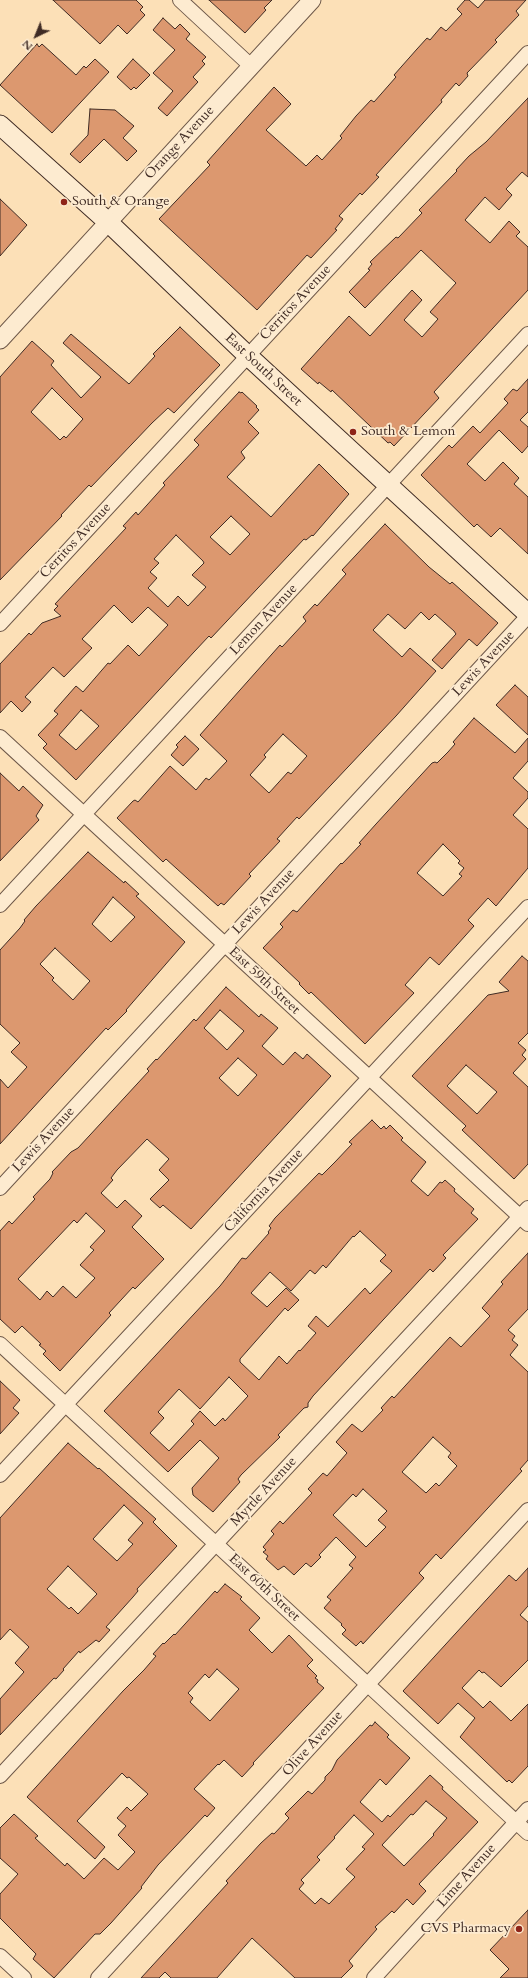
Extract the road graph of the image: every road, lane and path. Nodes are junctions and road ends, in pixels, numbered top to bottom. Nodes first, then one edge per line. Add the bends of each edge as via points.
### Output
1 (180, 0) edge
2 (312, 0) edge
3 (528, 53) edge
4 (251, 66) junction
5 (0, 125) edge
6 (108, 222) junction
7 (528, 334) edge
8 (0, 340) edge
9 (247, 355) junction
10 (388, 486) junction
11 (528, 615) edge
12 (0, 624) edge
13 (0, 737) edge
14 (84, 815) junction
15 (0, 905) edge
16 (528, 907) edge
17 (224, 945) junction
18 (370, 1078) junction
19 (0, 1188) edge
20 (525, 1216) edge
21 (0, 1344) edge
22 (66, 1404) junction
23 (0, 1475) edge
24 (528, 1510) edge
25 (216, 1543) junction
26 (367, 1684) junction
27 (0, 1776) edge
28 (528, 1809) edge
29 (516, 1822) junction
30 (528, 1833) edge
31 (0, 1956) edge
32 (24, 1978) edge
33 (98, 1978) edge
34 (374, 1978) edge

1 - 4 street
2 - 4 street, Orange Avenue
3 - 9 street, Cerritos Avenue
4 - 6 street, Orange Avenue
5 - 6 main road, East South Street
6 - 8 street, Orange Avenue
6 - 9 main road, East South Street
7 - 10 street, Lemon Avenue
9 - 10 main road, East South Street
9 - 12 street, Cerritos Avenue
10 - 11 main road, East South Street
10 - 14 street, Lemon Avenue
11 - 17 street, Lewis Avenue
13 - 14 street, East 59th Street
14 - 15 street, Lemon Avenue
14 - 17 street, East 59th Street
16 - 18 street, California Avenue
17 - 18 street, East 59th Street
17 - 19 street, Lewis Avenue
18 - 20 street, East 59th Street
18 - 22 street, California Avenue
20 - 25 street, Myrtle Avenue
21 - 22 street, East 60th Street
22 - 23 street, California Avenue
22 - 25 street, East 60th Street
24 - 26 street, Olive Avenue
25 - 26 street, East 60th Street
25 - 27 street, Myrtle Avenue
26 - 29 street, East 60th Street
26 - 33 street, Olive Avenue
28 - 29 street, Lime Avenue
29 - 30 street, East 60th Street
29 - 34 street, Lime Avenue
31 - 32 street

